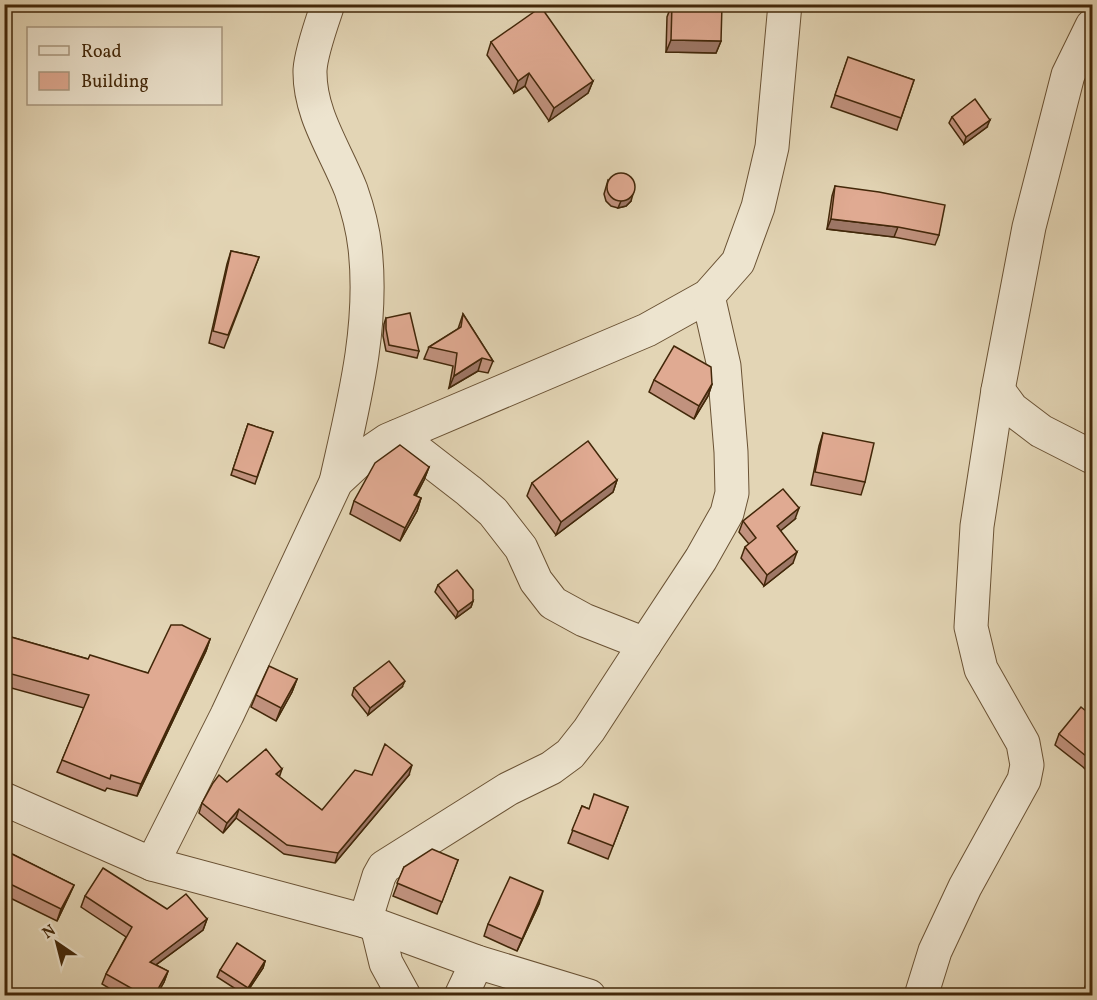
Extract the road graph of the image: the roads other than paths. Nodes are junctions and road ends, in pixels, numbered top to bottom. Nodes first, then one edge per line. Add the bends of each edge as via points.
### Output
1 (328, 4) edge
2 (785, 4) edge
3 (1092, 26) edge
4 (708, 296) junction
5 (998, 390) junction
6 (398, 436) junction
7 (1092, 457) edge
8 (336, 482) junction
9 (645, 644) junction
10 (4, 800) edge
11 (152, 864) junction
12 (371, 924) junction
13 (477, 962) junction
14 (404, 996) edge
15 (461, 996) edge
16 (589, 996) edge
17 (921, 996) edge

1 - 8 street via 310,69 313,96 325,136 351,191 365,247 367,297 359,382
2 - 4 street via 772,147 758,207 738,262
3 - 5 street via 1068,75 1052,134 1029,227
4 - 6 street via 647,330
4 - 9 street via 724,366 732,493 728,513
5 - 7 street via 1012,410 1041,431
5 - 17 street via 977,526 971,627 981,669 1023,743 1027,765 1024,780 935,951
6 - 8 street via 363,457
6 - 9 street via 493,512 553,603
8 - 11 street
9 - 12 street via 570,754 384,867
10 - 11 street
11 - 12 street
12 - 13 street
12 - 14 street
13 - 15 street
13 - 16 street

